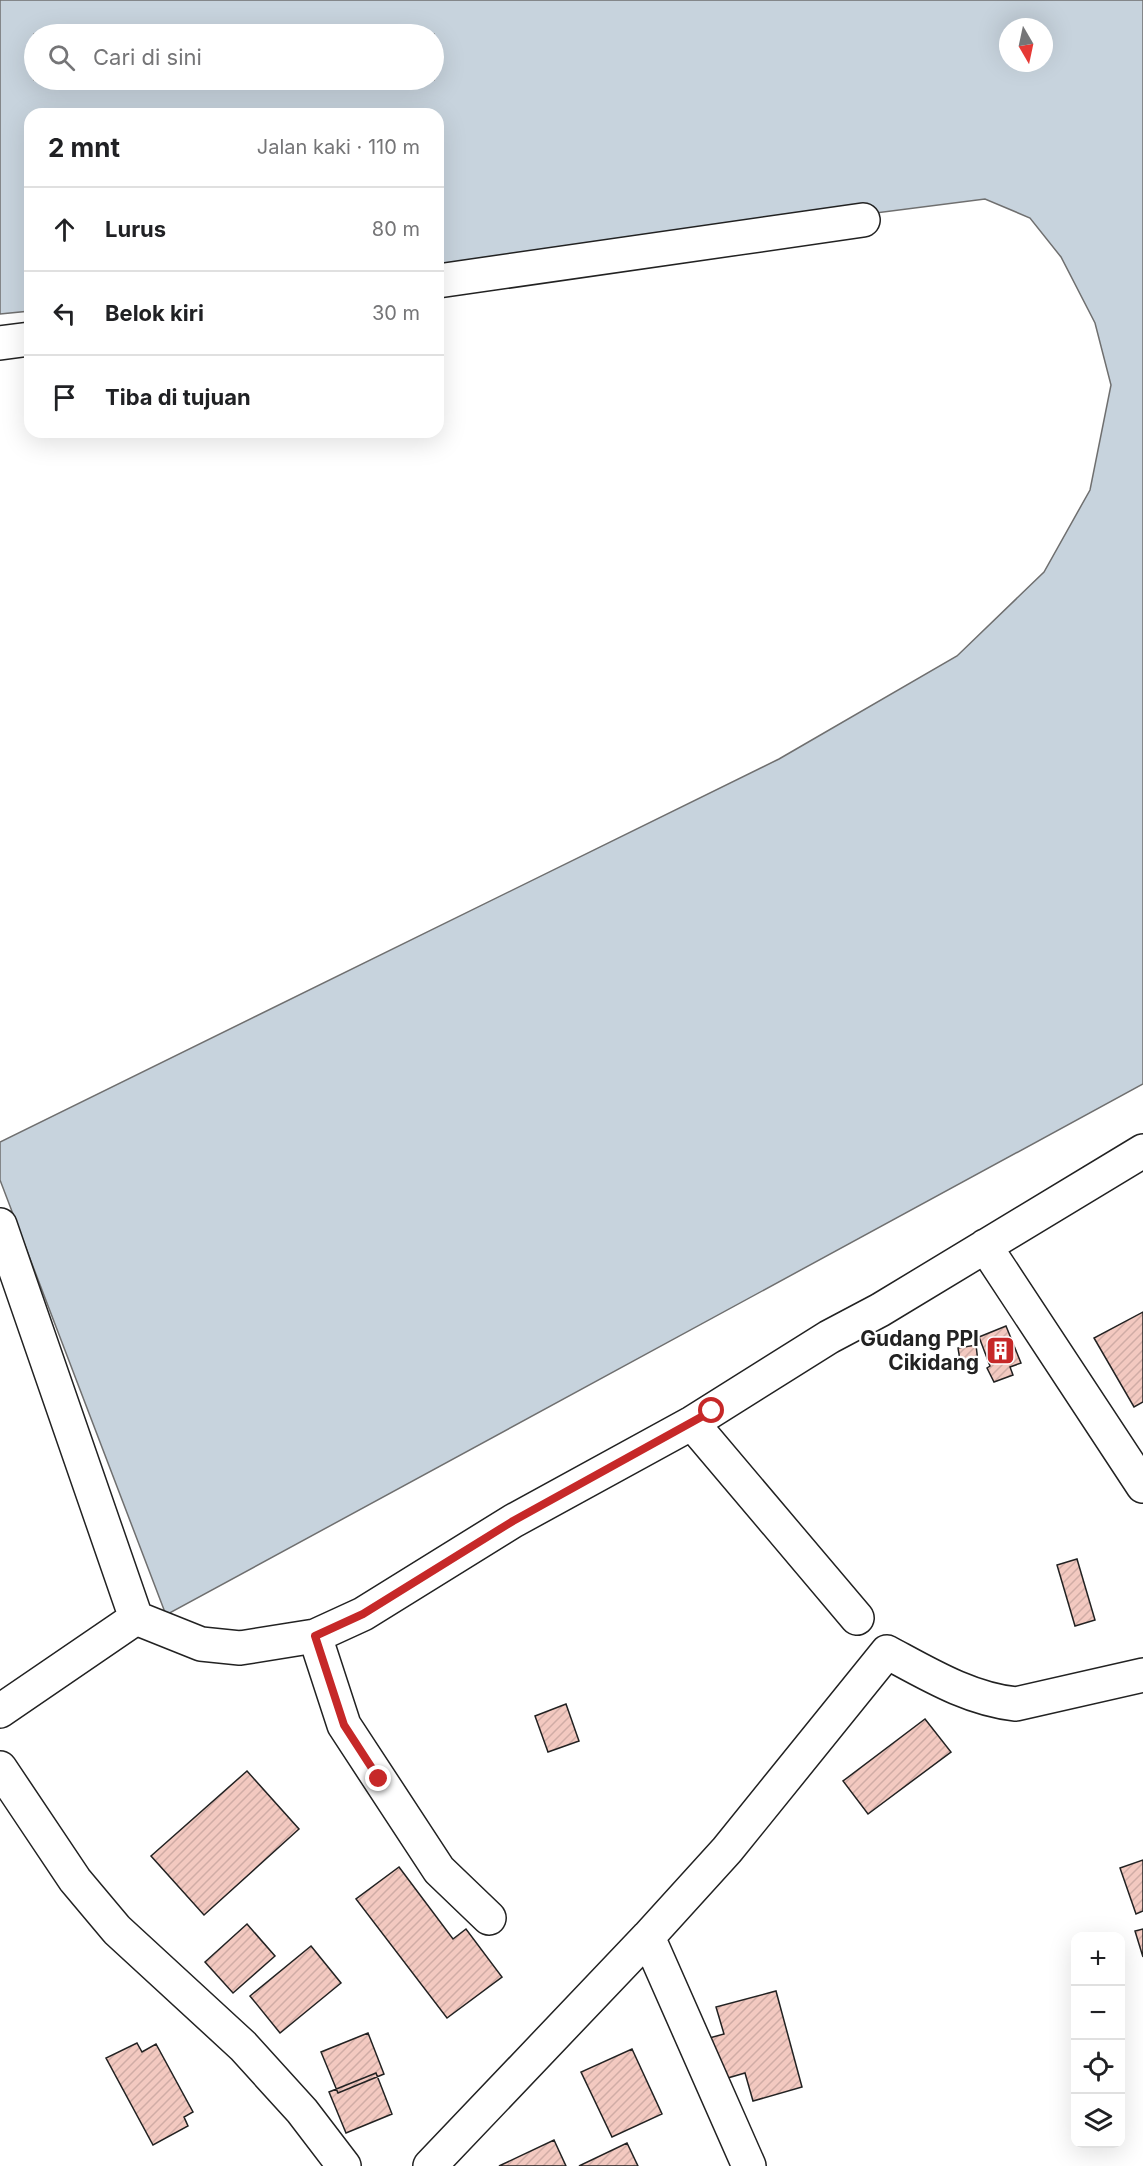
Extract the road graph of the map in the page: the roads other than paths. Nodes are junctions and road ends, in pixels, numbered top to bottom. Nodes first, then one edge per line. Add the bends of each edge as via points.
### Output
1 (863, 220) dead end
2 (444, 280) edge
3 (24, 340) edge
4 (0, 344) edge
5 (1143, 1151) edge
6 (0, 1225) edge
7 (985, 1246) junction
8 (693, 1423) junction
9 (1143, 1486) edge
10 (136, 1618) junction
11 (856, 1618) dead end
12 (315, 1636) junction
13 (1143, 1675) edge
14 (0, 1711) edge
15 (0, 1768) edge
16 (489, 1918) dead end
17 (648, 1937) junction
18 (344, 2166) edge
19 (430, 2166) edge
20 (749, 2166) edge

1 - 2 street
3 - 4 street
5 - 7 street
6 - 10 street
7 - 8 street via 829,1337
7 - 9 street
8 - 11 street
8 - 12 street via 513,1521 363,1614
10 - 12 street via 201,1644 240,1648
10 - 14 street
12 - 16 street via 344,1725 439,1870
13 - 17 street via 1036,1700 1005,1703 943,1682 887,1652 727,1850
15 - 18 street via 75,1880 117,1930 243,2046 302,2111
17 - 19 street
17 - 20 street

